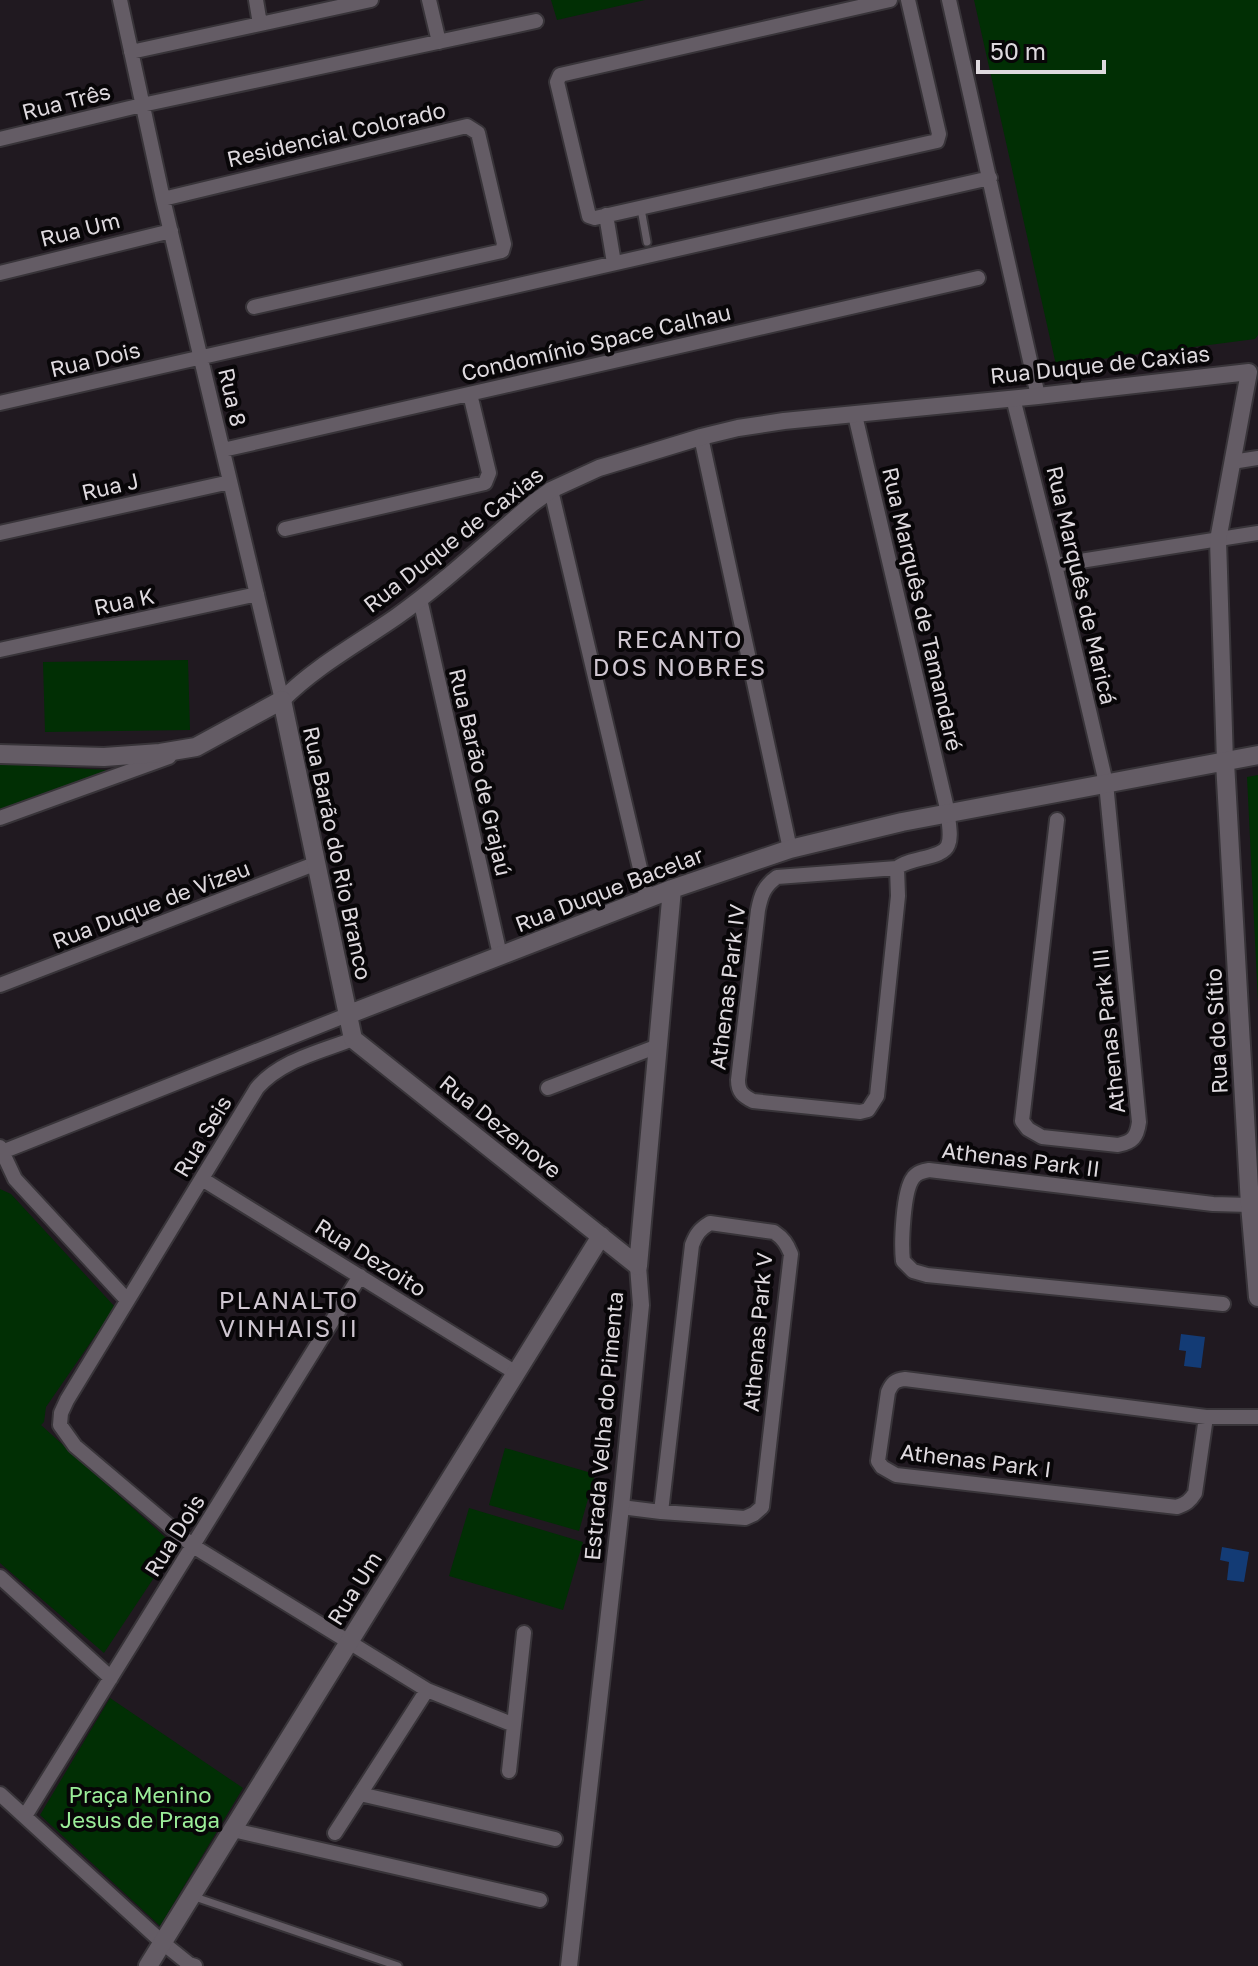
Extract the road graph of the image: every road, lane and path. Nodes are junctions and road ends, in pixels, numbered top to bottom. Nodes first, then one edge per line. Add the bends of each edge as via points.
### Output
1 (120, 0) edge
2 (256, 0) edge
3 (371, 0) edge
4 (429, 0) edge
5 (890, 0) edge
6 (908, 0) edge
7 (949, 0) edge
8 (536, 21) dead end
9 (260, 24) junction
10 (439, 42) junction
11 (131, 52) junction
12 (142, 105) junction
13 (0, 139) edge
14 (990, 178) junction
15 (163, 199) junction
16 (641, 208) junction
17 (606, 215) junction
18 (171, 231) junction
19 (648, 248) junction
20 (614, 263) junction
21 (0, 273) edge
22 (978, 278) dead end
23 (254, 307) dead end
24 (201, 357) junction
25 (1255, 368) edge
26 (470, 394) junction
27 (1038, 396) junction
28 (1013, 398) junction
29 (0, 403) edge
30 (855, 415) junction
31 (701, 437) junction
32 (223, 450) junction
33 (1258, 458) edge
34 (1232, 462) junction
35 (230, 482) junction
36 (551, 490) junction
37 (285, 529) dead end
38 (0, 533) edge
39 (1258, 533) edge
40 (1218, 540) junction
41 (1055, 565) junction
42 (257, 594) junction
43 (420, 599) junction
44 (0, 650) edge
45 (282, 700) junction
46 (196, 747) junction
47 (0, 754) edge
48 (1258, 755) edge
49 (1225, 762) junction
50 (1106, 783) junction
51 (948, 813) junction
52 (0, 818) edge
53 (1057, 820) dead end
54 (790, 849) junction
55 (317, 863) junction
56 (897, 868) junction
57 (672, 889) junction
58 (647, 898) junction
59 (500, 955) junction
60 (0, 985) edge
61 (347, 1015) junction
62 (353, 1039) junction
63 (658, 1046) junction
64 (548, 1088) dead end
65 (1, 1150) edge
66 (202, 1179) junction
67 (1252, 1193) edge
68 (601, 1236) junction
69 (638, 1266) junction
70 (360, 1276) junction
71 (1258, 1297) edge
72 (127, 1300) junction
73 (1223, 1304) dead end
74 (516, 1373) junction
75 (1206, 1417) junction
76 (1258, 1417) edge
77 (621, 1507) junction
78 (661, 1512) junction
79 (193, 1546) junction
80 (0, 1577) edge
81 (524, 1633) dead end
82 (349, 1641) junction
83 (111, 1678) junction
84 (427, 1690) junction
85 (514, 1725) junction
86 (509, 1771) dead end
87 (0, 1794) edge
88 (360, 1794) junction
89 (25, 1816) junction
90 (233, 1830) junction
91 (335, 1833) dead end
92 (555, 1839) dead end
93 (192, 1896) junction
94 (540, 1900) dead end
95 (163, 1943) junction
96 (148, 1966) edge
97 (195, 1966) edge
98 (398, 1966) edge
99 (569, 1966) edge

1 - 11 street, Rua 8
2 - 9 street
3 - 9 street
4 - 10 street
5 - 17 street via 560,75 557,82 588,214
6 - 16 street via 937,141
7 - 14 street
8 - 10 street, Rua Três
9 - 11 street
10 - 12 street, Rua Três
11 - 12 street, Rua 8
12 - 13 street, Rua Três
12 - 15 street, Rua 8
14 - 19 street, Rua Dois
14 - 27 street
15 - 18 street, Rua 8
15 - 23 street, Residencial Colorado via 467,126 478,133 502,251
16 - 17 street
16 - 19 lane
17 - 20 street
18 - 21 street, Rua Um
18 - 24 street, Rua 8
19 - 20 street, Rua Dois
20 - 24 street, Rua Dois
22 - 26 street, Condomínio Space Calhau
24 - 29 street, Rua Dois
24 - 32 street, Rua 8
25 - 27 street, Rua Duque de Caxias
25 - 34 street
26 - 32 street, Condomínio Space Calhau
26 - 37 street via 489,473 485,483
27 - 28 street, Rua Duque de Caxias
28 - 30 street, Rua Duque de Caxias
28 - 41 street, Rua Marquês de Maricá
30 - 31 street, Rua Duque de Caxias via 762,424
30 - 51 street, Rua Marquês de Tamandaré
31 - 36 street, Rua Duque de Caxias via 599,468
31 - 54 street
32 - 35 street, Rua 8
33 - 34 street
34 - 40 street
35 - 38 street, Rua J
35 - 42 street, Rua 8
36 - 43 street, Rua Duque de Caxias
36 - 58 street
39 - 40 street
40 - 41 street
40 - 49 street
41 - 50 street, Rua Marquês de Maricá
42 - 44 street, Rua K
42 - 45 street, Rua 8
43 - 45 street, Rua Duque de Caxias via 308,675
43 - 59 street, Rua Barão de Grajaú
45 - 46 main road, Rua Duque de Caxias
45 - 55 main road, Rua Barão do Rio Branco
46 - 47 main road via 132,756
46 - 52 street, Rua Duque de Caxias
48 - 49 main road, Rua Duque Bacelar
49 - 50 main road, Rua Duque Bacelar
49 - 67 main road, Rua do Sítio
50 - 51 main road, Rua Duque Bacelar
50 - 53 street, Athenas Park III via 1139,1122 1129,1143 1042,1137 1022,1121
51 - 54 main road, Rua Duque Bacelar
51 - 56 street, Athenas Park IV via 946,849
54 - 57 main road, Rua Duque Bacelar
55 - 60 street, Rua Duque de Vizeu
55 - 61 main road, Rua Barão do Rio Branco
56 - 56 street, Athenas Park IV via 777,877 766,884 758,910 738,1080 744,1096 860,1112 874,1102
57 - 58 main road, Rua Duque Bacelar
57 - 63 main road, Estrada Velha do Pimenta
58 - 59 main road, Rua Duque Bacelar
59 - 61 main road, Rua Duque Bacelar
61 - 62 main road
61 - 65 street, Rua Duque Bacelar
62 - 66 street, Rua Seis via 267,1076
62 - 68 main road, Rua Dezenove
63 - 64 street
63 - 69 main road, Estrada Velha do Pimenta
65 - 72 street via 15,1179
66 - 70 street, Rua Dezoito
66 - 72 street, Rua Seis
67 - 71 main road, Rua do Sítio
67 - 73 street, Athenas Park II via 1213,1204 929,1170 911,1179 907,1192 902,1251 913,1271
68 - 69 main road, Rua Dezenove
68 - 74 main road, Rua Um
69 - 77 street, Estrada Velha do Pimenta via 641,1305
70 - 74 street, Rua Dezoito
70 - 79 street, Rua Dois
72 - 79 street, Rua Seis via 67,1400 60,1425 75,1446
74 - 82 main road, Rua Um
75 - 75 street, Athenas Park I via 905,1379 892,1383 888,1392 878,1461 896,1475 1177,1507 1195,1493
75 - 76 street, Athenas Park I
77 - 78 street, Athenas Park V
77 - 99 street, Estrada Velha do Pimenta
78 - 78 street, Athenas Park V via 745,1518 762,1507 791,1254 774,1232 710,1223 696,1234
79 - 82 street
79 - 83 street, Rua Dois
80 - 83 street
81 - 85 street
82 - 84 street
82 - 90 main road, Rua Um
83 - 89 street, Rua Dois
84 - 85 street
84 - 88 street
85 - 86 street
87 - 89 street
88 - 91 street
88 - 92 street
89 - 95 street
90 - 93 main road, Rua Um
90 - 94 street
93 - 95 main road, Rua Um
93 - 98 lane
95 - 96 main road, Rua Um
95 - 97 street

